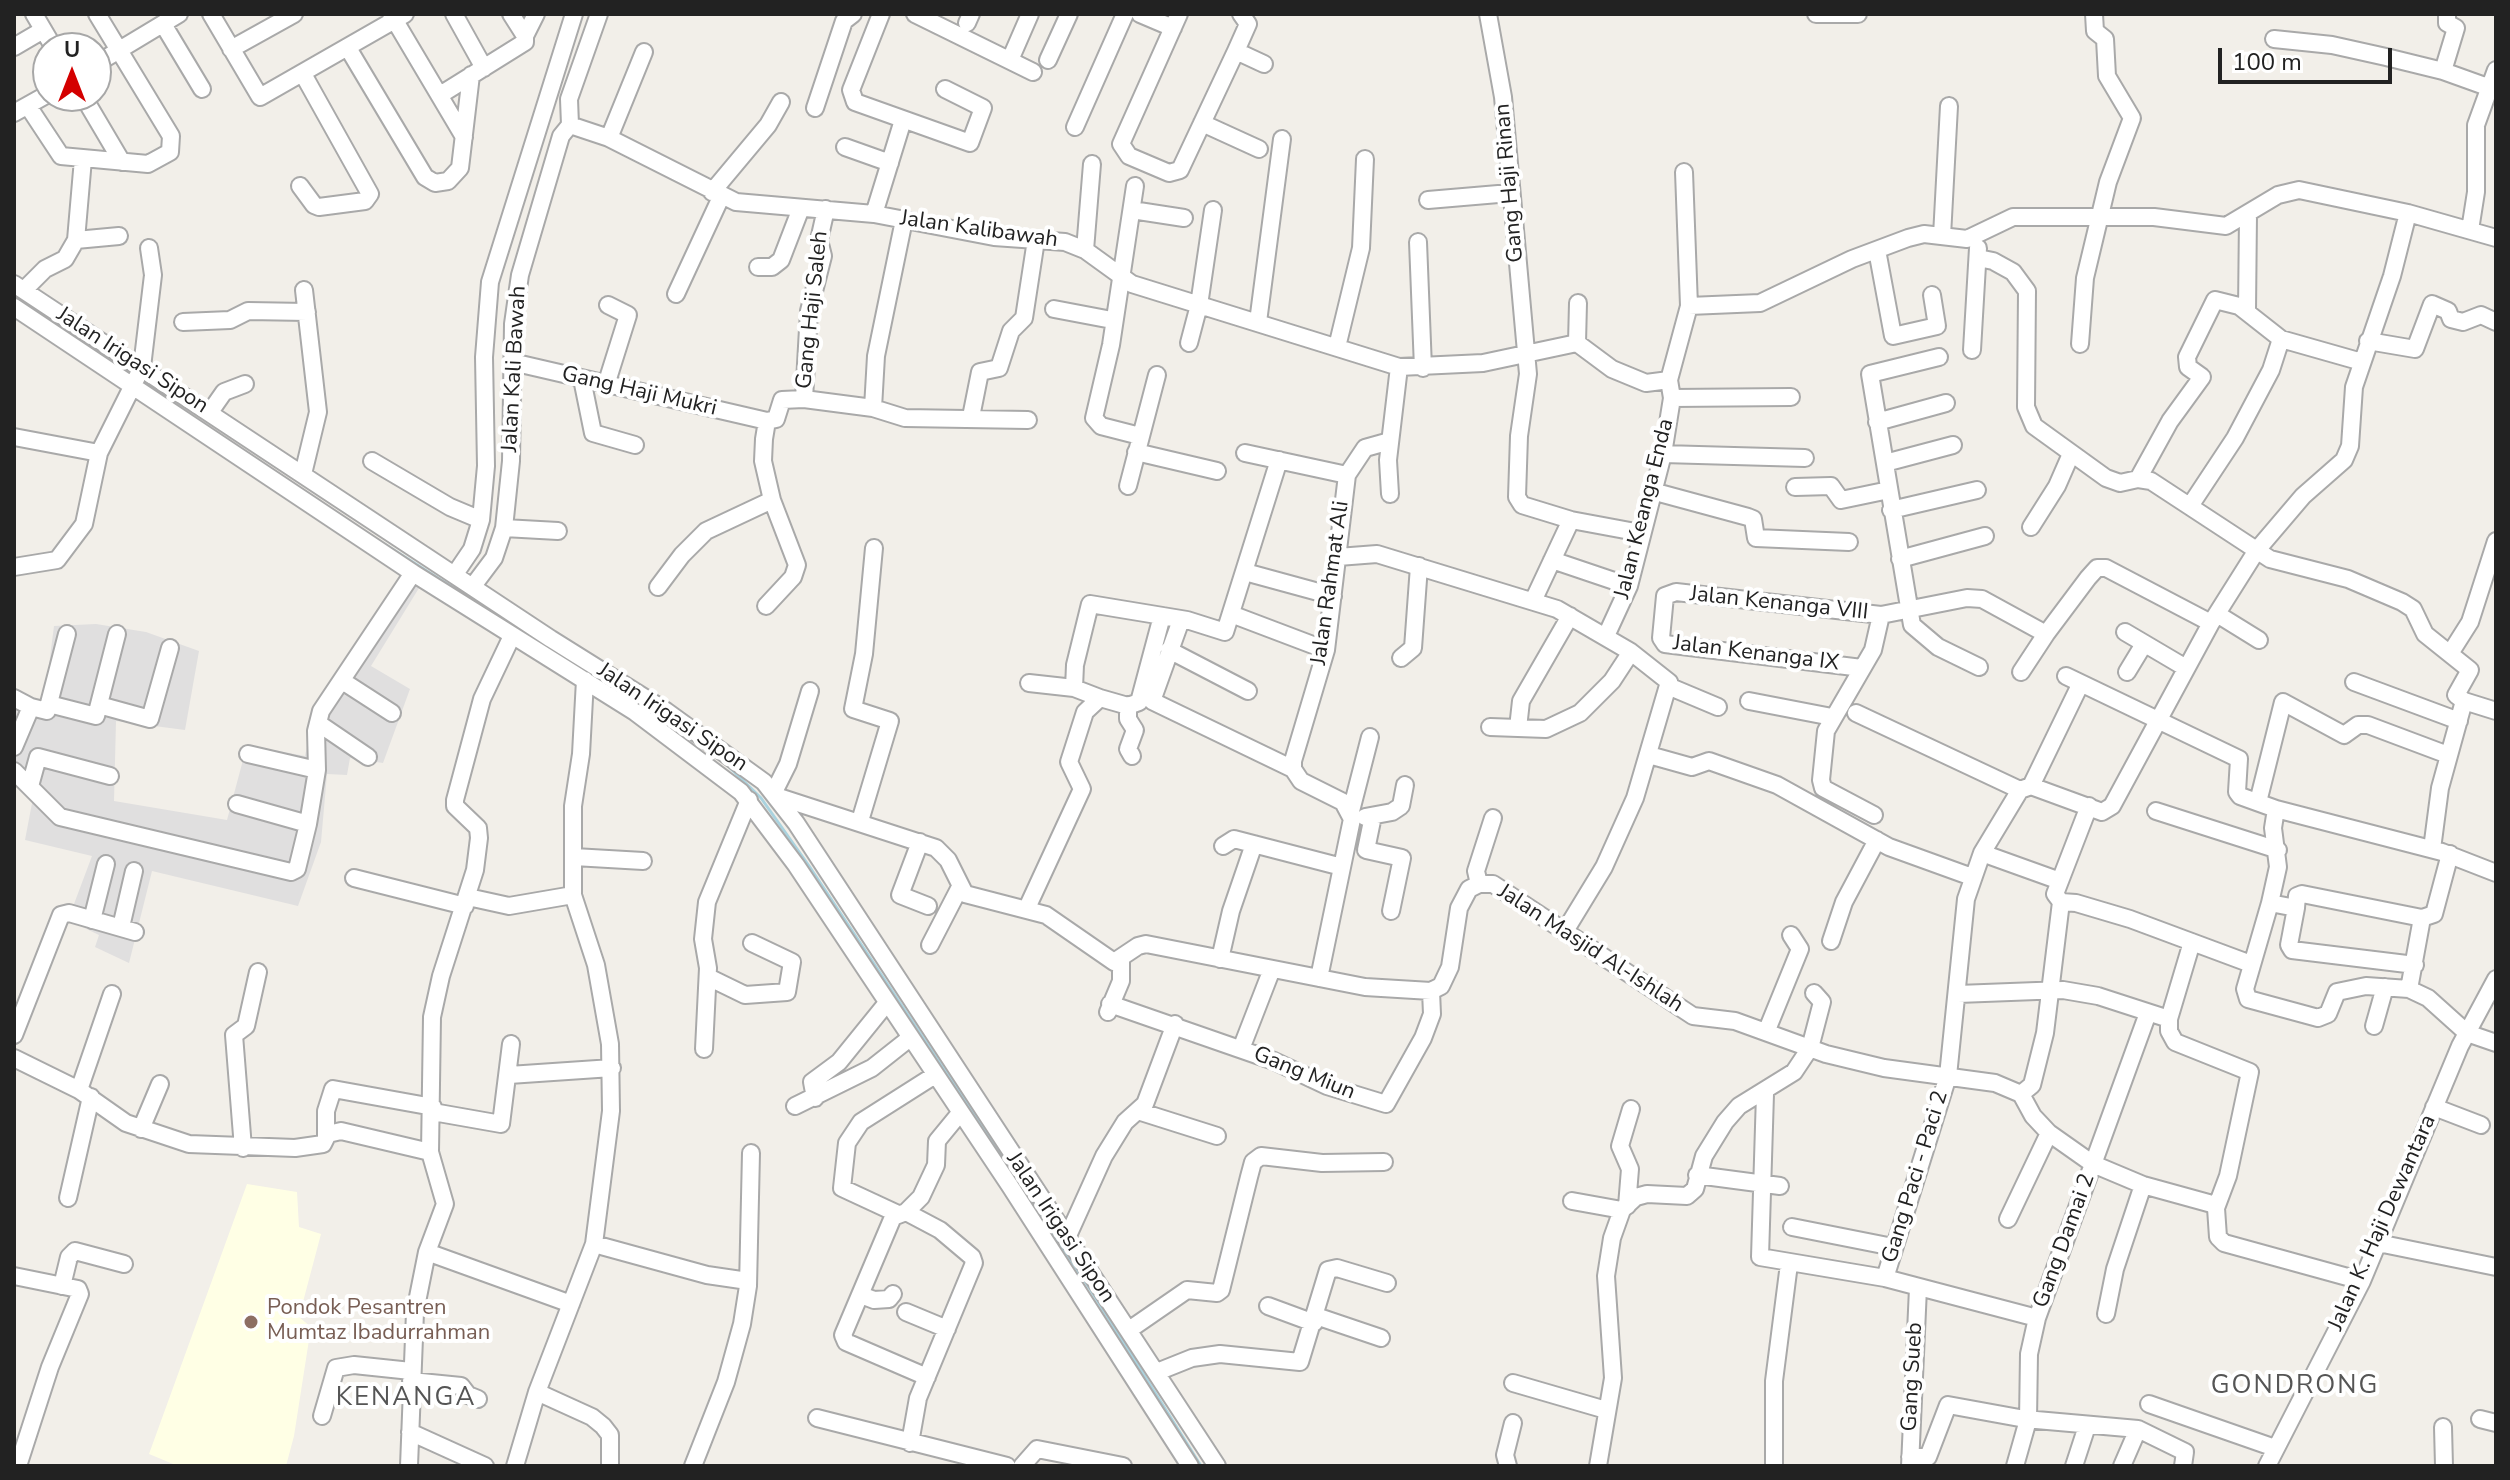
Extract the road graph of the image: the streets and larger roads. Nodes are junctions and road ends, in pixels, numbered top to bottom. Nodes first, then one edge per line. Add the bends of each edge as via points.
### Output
1 (34, 14) edge
2 (97, 14) edge
3 (179, 14) edge
4 (211, 14) edge
5 (294, 14) edge
6 (454, 14) edge
7 (511, 14) edge
8 (536, 14) edge
9 (574, 14) edge
10 (599, 14) edge
11 (853, 14) edge
12 (915, 14) edge
13 (1030, 14) edge
14 (1069, 14) edge
15 (1125, 14) edge
16 (1140, 14) edge
17 (1241, 14) edge
18 (1488, 14) edge
19 (1816, 14) edge
20 (1858, 14) edge
21 (2447, 14) edge
22 (877, 15) edge
23 (397, 16) edge
24 (1176, 21) edge
25 (2094, 22) edge
26 (163, 24) junction
27 (43, 30) joint
28 (525, 36) junction
29 (2274, 39) dead end
30 (14, 47) edge
31 (348, 48) junction
32 (231, 49) junction
33 (119, 50) junction
34 (1236, 51) junction
35 (644, 52) dead end
36 (112, 54) edge
37 (1010, 60) junction
38 (1048, 60) dead end
39 (1264, 64) dead end
40 (2496, 70) edge
41 (2443, 71) junction
42 (477, 72) junction
43 (1033, 72) dead end
44 (303, 74) junction
45 (202, 89) dead end
46 (945, 89) dead end
47 (2492, 90) edge
48 (440, 95) junction
49 (781, 102) dead end
50 (1949, 106) dead end
51 (815, 108) dead end
52 (21, 109) edge
53 (92, 112) edge
54 (903, 120) junction
55 (1202, 123) junction
56 (570, 125) junction
57 (1075, 127) dead end
58 (464, 137) junction
59 (609, 138) junction
60 (1282, 139) dead end
61 (845, 147) dead end
62 (1259, 149) dead end
63 (83, 159) junction
64 (1365, 159) dead end
65 (122, 162) junction
66 (890, 163) junction
67 (1092, 164) dead end
68 (1684, 172) dead end
69 (300, 186) dead end
70 (1135, 186) dead end
71 (1510, 193) junction
72 (717, 194) junction
73 (1428, 200) dead end
74 (801, 208) junction
75 (826, 209) junction
76 (1132, 210) junction
77 (1213, 210) dead end
78 (2408, 213) junction
79 (874, 214) junction
80 (2248, 215) junction
81 (2099, 217) junction
82 (1184, 218) dead end
83 (904, 220) junction
84 (2470, 230) junction
85 (1978, 235) junction
86 (119, 236) dead end
87 (1942, 236) junction
88 (2496, 238) edge
89 (76, 240) junction
90 (1036, 240) junction
91 (1418, 242) dead end
92 (149, 248) dead end
93 (1085, 250) junction
94 (1877, 250) junction
95 (1978, 258) junction
96 (758, 267) dead end
97 (1121, 279) junction
98 (19, 287) edge
99 (304, 290) dead end
100 (676, 294) dead end
101 (1932, 295) dead end
102 (1578, 303) dead end
103 (608, 305) dead end
104 (1199, 305) junction
105 (1689, 306) junction
106 (14, 307) edge
107 (1054, 309) dead end
108 (2247, 311) junction
109 (307, 312) junction
110 (1112, 320) junction
111 (183, 322) dead end
112 (1258, 322) junction
113 (2496, 322) edge
114 (2281, 339) junction
115 (2368, 341) junction
116 (1189, 343) dead end
117 (1577, 343) junction
118 (2080, 344) dead end
119 (1337, 347) junction
120 (1972, 350) dead end
121 (1524, 353) junction
122 (1939, 357) dead end
123 (512, 362) junction
124 (2362, 362) junction
125 (1399, 367) junction
126 (1423, 368) junction
127 (137, 374) junction
128 (1157, 375) dead end
129 (582, 379) junction
130 (1669, 380) junction
131 (245, 384) dead end
132 (606, 385) junction
133 (1791, 397) dead end
134 (1672, 398) junction
135 (804, 399) junction
136 (1946, 403) dead end
137 (873, 408) junction
138 (210, 412) junction
139 (971, 417) junction
140 (1028, 420) dead end
141 (767, 421) junction
142 (1877, 422) junction
143 (14, 437) edge
144 (1390, 441) junction
145 (1138, 444) junction
146 (635, 445) dead end
147 (1953, 445) dead end
148 (99, 453) junction
149 (1245, 453) dead end
150 (1663, 454) junction
151 (2071, 454) junction
152 (1805, 458) dead end
153 (1279, 460) junction
154 (372, 461) dead end
155 (1885, 463) junction
156 (1217, 471) dead end
157 (303, 474) junction
158 (1347, 475) junction
159 (2138, 479) junction
160 (1128, 486) dead end
161 (1795, 487) dead end
162 (1977, 490) dead end
163 (1652, 491) junction
164 (1881, 491) junction
165 (1390, 494) dead end
166 (772, 500) junction
167 (2190, 506) junction
168 (1891, 510) junction
169 (481, 520) junction
170 (1571, 520) junction
171 (2031, 527) dead end
172 (504, 528) junction
173 (558, 531) dead end
174 (1641, 533) junction
175 (1985, 536) dead end
176 (2496, 541) edge
177 (1849, 542) dead end
178 (874, 548) dead end
179 (2257, 550) junction
180 (1338, 557) junction
181 (1900, 559) junction
182 (1552, 560) junction
183 (1419, 566) junction
184 (14, 567) edge
185 (1245, 572) junction
186 (413, 573) junction
187 (455, 574) junction
188 (473, 586) junction
189 (1629, 586) junction
190 (658, 587) dead end
191 (1676, 592) joint
192 (1333, 596) junction
193 (1533, 601) junction
194 (766, 606) dead end
195 (1231, 614) junction
196 (1894, 614) junction
197 (1162, 616) junction
198 (1570, 616) junction
199 (2214, 618) junction
200 (1181, 620) junction
201 (2125, 632) dead end
202 (67, 634) dead end
203 (117, 634) dead end
204 (2046, 634) junction
205 (1606, 636) junction
206 (511, 638) junction
207 (2259, 640) dead end
208 (2144, 644) junction
209 (170, 648) dead end
210 (1169, 650) junction
211 (1326, 650) junction
212 (1631, 652) junction
213 (2451, 652) junction
214 (1401, 658) dead end
215 (1979, 667) dead end
216 (1862, 668) junction
217 (2186, 668) junction
218 (2021, 672) dead end
219 (2127, 672) dead end
220 (2066, 676) dead end
221 (585, 680) junction
222 (344, 682) junction
223 (2354, 682) dead end
224 (1029, 683) dead end
225 (2080, 685) junction
226 (1668, 686) junction
227 (1074, 688) junction
228 (810, 691) dead end
229 (1248, 691) dead end
230 (14, 698) edge
231 (1100, 698) junction
232 (1749, 701) dead end
233 (2464, 701) junction
234 (49, 704) junction
235 (99, 705) junction
236 (1128, 706) junction
237 (31, 707) junction
238 (1718, 707) dead end
239 (2496, 711) edge
240 (392, 713) dead end
241 (1856, 713) dead end
242 (1832, 717) junction
243 (2156, 721) junction
244 (2459, 721) junction
245 (318, 723) junction
246 (1490, 727) dead end
247 (1518, 728) junction
248 (1370, 737) dead end
249 (14, 747) edge
250 (248, 754) dead end
251 (1649, 755) junction
252 (2448, 755) junction
253 (1132, 756) dead end
254 (368, 757) dead end
255 (1293, 769) junction
256 (317, 770) junction
257 (14, 771) edge
258 (110, 776) dead end
259 (748, 785) junction
260 (1405, 785) dead end
261 (30, 786) junction
262 (2026, 788) junction
263 (775, 794) junction
264 (2258, 802) junction
265 (237, 804) dead end
266 (2089, 806) junction
267 (2276, 809) junction
268 (2156, 811) dead end
269 (35, 812) dead end
270 (1351, 815) junction
271 (1874, 815) dead end
272 (1373, 816) junction
273 (60, 817) junction
274 (1493, 818) dead end
275 (860, 821) junction
276 (308, 824) junction
277 (1877, 840) junction
278 (920, 842) junction
279 (1254, 844) junction
280 (1223, 846) dead end
281 (2432, 849) junction
282 (2278, 850) junction
283 (1982, 853) junction
284 (2450, 854) junction
285 (574, 857) junction
286 (643, 861) dead end
287 (106, 864) dead end
288 (1342, 867) junction
289 (134, 871) dead end
290 (2496, 873) edge
291 (1972, 877) junction
292 (354, 878) dead end
293 (2060, 881) junction
294 (1479, 884) junction
295 (960, 887) junction
296 (573, 895) junction
297 (466, 901) junction
298 (2061, 902) junction
299 (2270, 903) junction
300 (928, 906) dead end
301 (1027, 908) junction
302 (2296, 908) junction
303 (1391, 911) dead end
304 (2422, 918) junction
305 (92, 920) junction
306 (1565, 931) junction
307 (1791, 935) dead end
308 (1831, 941) dead end
309 (2192, 942) junction
310 (752, 943) dead end
311 (930, 945) dead end
312 (1220, 959) junction
313 (1121, 961) junction
314 (2251, 964) junction
315 (2415, 965) junction
316 (1272, 969) junction
317 (258, 972) dead end
318 (708, 977) junction
319 (1319, 978) junction
320 (2496, 979) edge
321 (2385, 987) junction
322 (2409, 989) junction
323 (1431, 991) junction
324 (2049, 992) junction
325 (1814, 993) dead end
326 (112, 994) dead end
327 (1958, 994) junction
328 (886, 1004) junction
329 (2148, 1013) junction
330 (2169, 1019) junction
331 (1175, 1024) junction
332 (2374, 1026) dead end
333 (1767, 1030) junction
334 (2467, 1033) junction
335 (14, 1035) edge
336 (910, 1038) junction
337 (2496, 1043) edge
338 (511, 1044) dead end
339 (1810, 1048) junction
340 (704, 1049) dead end
341 (1241, 1049) junction
342 (14, 1058) edge
343 (612, 1068) junction
344 (509, 1075) junction
345 (935, 1075) junction
346 (1948, 1076) junction
347 (160, 1084) dead end
348 (85, 1093) junction
349 (1765, 1094) dead end
350 (2021, 1094) junction
351 (815, 1098) junction
352 (795, 1106) dead end
353 (2434, 1107) junction
354 (1631, 1109) dead end
355 (433, 1110) junction
356 (1138, 1111) junction
357 (960, 1113) junction
358 (2481, 1125) dead end
359 (141, 1129) junction
360 (2049, 1133) junction
361 (326, 1136) junction
362 (1217, 1136) dead end
363 (243, 1148) junction
364 (430, 1152) junction
365 (751, 1153) dead end
366 (1384, 1162) dead end
367 (2093, 1164) junction
368 (1697, 1175) junction
369 (1771, 1185) junction
370 (2143, 1185) junction
371 (68, 1198) dead end
372 (1572, 1201) dead end
373 (1624, 1208) junction
374 (2216, 1208) junction
375 (902, 1213) junction
376 (2008, 1219) dead end
377 (1792, 1227) dead end
378 (1067, 1238) junction
379 (2378, 1243) junction
380 (594, 1244) junction
381 (1893, 1247) junction
382 (427, 1252) junction
383 (124, 1264) dead end
384 (1789, 1264) junction
385 (2496, 1267) edge
386 (14, 1276) edge
387 (1885, 1278) junction
388 (748, 1281) junction
389 (2362, 1281) junction
390 (1387, 1283) dead end
391 (62, 1286) junction
392 (1918, 1288) junction
393 (893, 1294) dead end
394 (861, 1295) junction
395 (571, 1304) junction
396 (1268, 1306) dead end
397 (906, 1312) dead end
398 (2106, 1314) dead end
399 (2037, 1318) junction
400 (1315, 1320) junction
401 (947, 1329) junction
402 (1129, 1330) junction
403 (1381, 1338) dead end
404 (1157, 1372) junction
405 (411, 1376) junction
406 (927, 1377) junction
407 (1513, 1383) dead end
408 (537, 1392) junction
409 (478, 1399) dead end
410 (2149, 1404) dead end
411 (1606, 1410) junction
412 (322, 1416) dead end
413 (817, 1418) dead end
414 (2028, 1420) junction
415 (1513, 1423) dead end
416 (2087, 1426) junction
417 (1909, 1427) junction
418 (2443, 1427) dead end
419 (2138, 1429) junction
420 (410, 1432) junction
421 (1936, 1432) junction
422 (910, 1443) junction
423 (2275, 1448) junction
424 (1910, 1462) edge
425 (1934, 1462) edge
426 (18, 1466) edge
427 (409, 1466) edge
428 (485, 1466) edge
429 (515, 1466) edge
430 (610, 1466) edge
431 (693, 1466) edge
432 (1007, 1466) edge
433 (1022, 1466) edge
434 (1123, 1466) edge
435 (1190, 1466) edge
436 (1217, 1466) edge
437 (1508, 1466) edge
438 (1598, 1466) edge
439 (1774, 1466) edge
440 (2015, 1466) edge
441 (2074, 1466) edge
442 (2122, 1466) edge
443 (2183, 1466) edge
444 (2267, 1466) edge
445 (2444, 1466) edge

1 - 27 street
2 - 33 street
3 - 26 street
4 - 32 street
5 - 32 street
6 - 42 street
7 - 28 street
8 - 28 street
9 - 169 street via 490,282
10 - 56 street, Jalan Kali Bawah via 569,99
11 - 51 street via 844,21
12 - 37 street
13 - 37 street
14 - 38 street
15 - 57 street
16 - 24 street
17 - 34 street via 1248,24
18 - 71 street, Gang Haji Rinan via 1502,91
19 - 20 street
21 - 41 street via 2447,23 2456,28
22 - 54 street via 851,97
23 - 31 street
23 - 48 street
24 - 55 street via 1121,144 1123,151 1175,173
25 - 81 street via 2105,39 2107,76 2132,118
26 - 33 street
26 - 45 street
27 - 30 street
28 - 42 street via 520,46
29 - 41 street via 2332,45
31 - 44 street
31 - 58 street via 430,182 448,181 458,172
32 - 44 street via 260,97
33 - 36 street
33 - 65 street via 172,143 170,152 151,163
34 - 39 street
34 - 55 street
35 - 59 street
37 - 43 street
40 - 47 street
41 - 47 street
42 - 48 street
42 - 58 street
44 - 69 street via 370,194 365,201 319,207
46 - 54 street via 983,108 974,141 965,143
47 - 84 street via 2476,125
48 - 58 street
49 - 72 street
50 - 87 street
52 - 63 street via 59,155
53 - 65 street
54 - 66 street
55 - 62 street
56 - 59 street, Jalan Kalibawah
56 - 123 street, Jalan Kali Bawah via 561,136 520,275
59 - 72 street, Jalan Kalibawah
60 - 112 street
61 - 66 street
63 - 65 street
63 - 89 street
64 - 119 street via 1361,248
66 - 79 street
67 - 93 street
68 - 105 street
70 - 76 street
71 - 73 street
71 - 121 street, Gang Haji Rinan
72 - 74 street, Jalan Kalibawah via 754,205
72 - 100 street
74 - 75 street, Jalan Kalibawah
74 - 96 street via 781,260 772,267
75 - 79 street, Jalan Kalibawah
75 - 135 street, Gang Haji Saleh via 819,240 823,256 809,311
76 - 82 street
76 - 97 street
77 - 104 street
78 - 80 street via 2292,190
78 - 84 street
78 - 115 street
79 - 83 street, Jalan Kalibawah
80 - 81 street via 2216,226 2154,217
80 - 108 street
81 - 85 street via 2013,217
81 - 118 street via 2085,278
83 - 90 street, Jalan Kalibawah
83 - 137 street via 876,356
84 - 88 street
85 - 87 street
85 - 95 street
86 - 89 street
87 - 94 street via 1916,236
89 - 98 street via 65,259
90 - 93 street, Jalan Kalibawah
90 - 139 street via 1025,313 1011,331 999,368 980,372
91 - 126 street
92 - 127 street via 153,275
93 - 97 street, Jalan Kalibawah
94 - 101 street via 1893,336 1937,326
94 - 105 street via 1760,303
95 - 120 street
95 - 151 street via 2013,272 2027,291 2027,415
97 - 104 street, Jalan Kalibawah
97 - 110 street
98 - 127 street, Jalan Irigasi Sipon
99 - 109 street
102 - 117 street
103 - 132 street via 628,315
104 - 112 street, Jalan Kalibawah
104 - 116 street
105 - 130 street
106 - 127 street, Jalan Irigasi Sipon
107 - 110 street
108 - 114 street
108 - 159 street via 2215,300 2187,357 2188,367 2202,377
109 - 111 street via 248,311 230,320
109 - 157 street via 318,412
110 - 145 street via 1094,418
112 - 119 street, Jalan Kalibawah
113 - 115 street via 2481,315 2463,322 2451,319 2448,311 2432,304 2415,349
114 - 124 street
114 - 167 street via 2235,438
115 - 124 street
117 - 121 street, Jalan Kalibawah
117 - 130 street via 1629,378 1646,383
119 - 125 street, Jalan Kalibawah
121 - 126 street, Jalan Kalibawah
121 - 170 street, Gang Haji Rinan via 1528,374 1517,497 1522,505
122 - 142 street via 1870,374
123 - 129 street, Gang Haji Mukri
123 - 172 street, Jalan Kali Bawah
124 - 179 street via 2344,460 2303,496
125 - 126 street, Jalan Kalibawah
125 - 144 street
127 - 138 street, Jalan Irigasi Sipon
127 - 148 street
127 - 186 street, Jalan Irigasi Sipon
128 - 145 street
129 - 132 street, Gang Haji Mukri
129 - 146 street via 593,433
130 - 134 street, Jalan Keanga Enda
131 - 138 street via 224,392
132 - 141 street, Gang Haji Mukri
133 - 134 street
134 - 150 street, Jalan Keanga Enda
135 - 137 street
135 - 141 street, Gang Haji Saleh via 782,400 776,419
136 - 142 street
137 - 139 street via 905,418
138 - 157 street, Jalan Irigasi Sipon
139 - 140 street
141 - 166 street via 763,461
142 - 155 street
143 - 148 street
144 - 158 street, Jalan Rahmat Ali via 1365,448
144 - 165 street
145 - 156 street
145 - 160 street
147 - 155 street
148 - 184 street via 93,491 74,542 49,564
149 - 153 street
150 - 152 street
150 - 163 street, Jalan Keanga Enda
151 - 159 street via 2106,478 2120,483
151 - 171 street
153 - 158 street
153 - 185 street
154 - 169 street
155 - 164 street
157 - 187 street, Jalan Irigasi Sipon
158 - 180 street, Jalan Rahmat Ali
159 - 167 street via 2151,481
161 - 164 street via 1831,486 1841,500
162 - 168 street
163 - 174 street, Jalan Keanga Enda
163 - 177 street via 1753,519 1756,538
164 - 168 street
166 - 190 street via 706,531
166 - 194 street via 797,565 793,577
167 - 179 street
168 - 181 street
169 - 187 street via 472,549
170 - 174 street
170 - 182 street
172 - 173 street
172 - 188 street, Jalan Kali Bawah via 494,558
174 - 189 street, Jalan Keanga Enda
175 - 181 street
176 - 213 street via 2470,622
178 - 275 street via 863,665 853,709 890,721
179 - 199 street
179 - 213 street via 2270,559 2348,579 2402,602 2413,609 2425,634
180 - 183 street via 1377,554
180 - 192 street, Jalan Rahmat Ali
181 - 196 street
182 - 189 street
182 - 193 street
183 - 193 street
183 - 214 street via 1413,648
185 - 192 street
185 - 195 street
186 - 206 street, Jalan Irigasi Sipon
186 - 222 street
187 - 188 street, Jalan Irigasi Sipon
188 - 259 street, Jalan Irigasi Sipon
189 - 205 street, Jalan Keanga Enda
191 - 196 street, Jalan Kenanga VIII
191 - 216 street, Jalan Kenanga IX via 1665,596 1665,644
192 - 211 street, Jalan Rahmat Ali
193 - 198 street
195 - 200 street via 1222,633
195 - 211 street
196 - 204 street via 1982,599
196 - 215 street
196 - 216 street, Jalan Kenanga VIII
197 - 200 street
197 - 227 street via 1090,604
197 - 236 street via 1139,702
198 - 205 street
198 - 247 street via 1521,701
199 - 204 street via 2097,568
199 - 207 street
199 - 217 street
200 - 210 street
201 - 208 street
202 - 234 street
203 - 235 street
204 - 218 street
205 - 212 street
206 - 221 street, Jalan Irigasi Sipon
206 - 297 street via 482,699 456,794 455,806 478,828 479,838
208 - 217 street
208 - 219 street
209 - 235 street via 150,719
210 - 229 street
210 - 255 street via 1153,695 1156,704
211 - 255 street, Jalan Rahmat Ali
212 - 226 street via 1666,677
212 - 247 street via 1612,681 1580,713 1546,729
213 - 233 street via 2470,671 2456,695
216 - 242 street, Jalan Kenanga VIII
217 - 243 street
220 - 225 street
221 - 259 street, Jalan Irigasi Sipon
221 - 285 street via 573,806
222 - 240 street
222 - 245 street
223 - 244 street
224 - 227 street
225 - 243 street
225 - 262 street, Gang Paci - Paci 2
226 - 238 street
226 - 251 street
227 - 231 street
228 - 263 street
230 - 237 street
231 - 236 street
231 - 301 street via 1085,712 1069,762 1082,789
232 - 242 street
233 - 239 street
233 - 244 street
234 - 235 street via 96,716
234 - 237 street via 47,711
236 - 253 street via 1135,730 1128,749
237 - 249 street
241 - 262 street
242 - 271 street, Jalan Kenanga VIII via 1823,740 1823,788
243 - 264 street via 2239,759 2237,792
243 - 266 street via 2112,806 2102,812
244 - 252 street
245 - 254 street
245 - 256 street
246 - 247 street
248 - 270 street
250 - 256 street
251 - 277 street via 1692,767 1715,763 1783,788
251 - 306 street via 1604,867
252 - 264 street via 2368,725 2342,735 2283,702
252 - 281 street
255 - 270 street via 1301,781 1343,802
256 - 276 street
257 - 261 street
258 - 261 street via 38,757
259 - 263 street, Jalan Irigasi Sipon
259 - 318 street via 709,895 703,939
259 - 328 street, Jalan Irigasi Sipon
260 - 272 street via 1401,806
261 - 273 street
262 - 266 street
262 - 283 street, Gang Paci - Paci 2
263 - 275 street
263 - 378 street, Jalan Irigasi Sipon
264 - 267 street
265 - 276 street
266 - 293 street
267 - 281 street
267 - 282 street
268 - 282 street
269 - 273 street
270 - 272 street
270 - 288 street
272 - 303 street via 1366,850 1402,858
273 - 276 street via 285,872 297,869
274 - 294 street via 1476,871
275 - 278 street
277 - 291 street
277 - 308 street via 1844,902
278 - 295 street via 943,853
278 - 300 street via 900,895
279 - 280 street via 1234,839
279 - 288 street
279 - 312 street
281 - 284 street
282 - 299 street
283 - 291 street, Gang Paci - Paci 2
283 - 293 street
284 - 290 street
284 - 304 street via 2434,914
285 - 286 street
285 - 296 street
287 - 305 street
288 - 319 street
289 - 305 street via 128,930
291 - 327 street, Gang Paci - Paci 2
292 - 297 street
293 - 298 street via 2055,894
294 - 306 street, Jalan Masjid Al-Ishlah via 1493,884
294 - 323 street, Jalan Masjid Al-Ishlah via 1469,889 1459,908 1450,967 1441,986
295 - 301 street via 972,898
295 - 311 street
296 - 297 street via 509,906
296 - 343 street via 596,965
297 - 355 street via 432,1017
298 - 309 street
298 - 324 street
299 - 302 street
299 - 314 street
301 - 313 street via 1059,922 1107,961
302 - 304 street via 2302,894
302 - 315 street via 2292,950
304 - 315 street
305 - 335 street via 69,913 59,919
306 - 333 street, Jalan Masjid Al-Ishlah via 1693,1016
307 - 333 street via 1800,949
309 - 314 street
309 - 330 street
310 - 318 street via 792,962 787,992 745,995
312 - 313 street via 1146,944
312 - 316 street
313 - 331 street via 1121,981 1109,1008
314 - 321 street via 2248,999 2318,1018 2328,1014 2335,993
315 - 322 street
316 - 319 street
316 - 341 street
317 - 363 street via 246,1026 234,1035
318 - 340 street
319 - 323 street
320 - 334 street, Jalan K. Haji Dewantara
321 - 322 street
321 - 332 street
322 - 334 street via 2428,998
323 - 341 street, Gang Miun via 1432,1014 1423,1038 1386,1104 1327,1086
324 - 327 street
324 - 329 street via 2098,996
324 - 350 street via 2036,1075
325 - 339 street via 1822,1002
326 - 348 street
327 - 346 street, Gang Paci - Paci 2
328 - 336 street, Jalan Irigasi Sipon
328 - 351 street via 839,1062 812,1082
329 - 330 street
329 - 367 street, Gang Damai 2
330 - 374 street via 2175,1042 2250,1072
331 - 341 street
331 - 356 street
333 - 339 street, Jalan Masjid Al-Ishlah
334 - 337 street
334 - 353 street, Jalan K. Haji Dewantara
336 - 345 street, Jalan Irigasi Sipon
336 - 351 street via 872,1068
338 - 344 street
339 - 346 street, Jalan Masjid Al-Ishlah via 1884,1068
339 - 368 street via 1794,1072 1739,1106 1711,1141
342 - 348 street
343 - 344 street
343 - 380 street
344 - 355 street via 501,1124
345 - 357 street, Jalan Irigasi Sipon
345 - 375 street via 861,1122 847,1143 842,1188
346 - 350 street, Jalan Masjid Al-Ishlah via 1995,1083
346 - 381 street, Gang Paci - Paci 2
347 - 359 street
348 - 359 street
348 - 371 street
349 - 369 street
350 - 360 street
351 - 352 street
353 - 358 street
353 - 379 street, Jalan K. Haji Dewantara
354 - 373 street via 1620,1146 1630,1169
355 - 361 street via 333,1089
355 - 364 street
356 - 362 street
356 - 378 street via 1104,1156
357 - 375 street via 937,1141 936,1165 921,1197
357 - 435 street, Jalan Irigasi Sipon
359 - 363 street via 189,1144
360 - 367 street
360 - 376 street
361 - 363 street via 323,1144
361 - 364 street via 346,1132
364 - 382 street via 445,1204
365 - 388 street
366 - 402 street via 1322,1163 1261,1156 1253,1162 1221,1290 1187,1290
367 - 370 street
367 - 399 street, Gang Damai 2
368 - 369 street
368 - 373 street via 1695,1189 1687,1196 1647,1194
369 - 384 street via 1758,1253
370 - 374 street
370 - 398 street
372 - 373 street
373 - 411 street via 1606,1276 1613,1359
374 - 389 street via 2218,1237 2224,1243
375 - 394 street via 893,1217
375 - 401 street via 940,1230 972,1257
377 - 381 street
378 - 402 street, Jalan Irigasi Sipon
379 - 385 street
379 - 389 street, Jalan K. Haji Dewantara
380 - 388 street
380 - 395 street
381 - 387 street, Gang Paci - Paci 2
382 - 395 street
382 - 405 street via 415,1312
383 - 391 street via 75,1251
384 - 387 street
384 - 439 street via 1774,1381
386 - 391 street
387 - 392 street
388 - 431 street via 726,1382
389 - 423 street, Jalan K. Haji Dewantara
390 - 400 street via 1328,1270
391 - 426 street via 78,1289 79,1299
392 - 399 street
392 - 417 street, Gang Sueb
393 - 394 street via 874,1300
394 - 406 street via 843,1339
395 - 408 street
396 - 400 street
397 - 401 street
399 - 414 street, Gang Damai 2 via 2029,1354
400 - 403 street
400 - 404 street via 1300,1362 1220,1354
401 - 406 street
402 - 404 street, Jalan Irigasi Sipon
404 - 436 street, Jalan Irigasi Sipon
405 - 409 street via 461,1386
405 - 412 street via 354,1365 336,1368
405 - 420 street
406 - 422 street
407 - 411 street
408 - 429 street
408 - 430 street via 603,1426 610,1435
410 - 423 street
411 - 438 street
413 - 422 street
414 - 416 street
414 - 421 street via 1948,1405
414 - 440 street, Gang Damai 2
415 - 437 street via 1505,1455
416 - 419 street
416 - 441 street
417 - 421 street
417 - 424 street, Gang Sueb
418 - 445 street
419 - 442 street
419 - 443 street via 2185,1452
420 - 427 street
420 - 428 street
421 - 425 street
422 - 432 street
423 - 444 street, Jalan K. Haji Dewantara
424 - 425 street
433 - 434 street via 1037,1449

